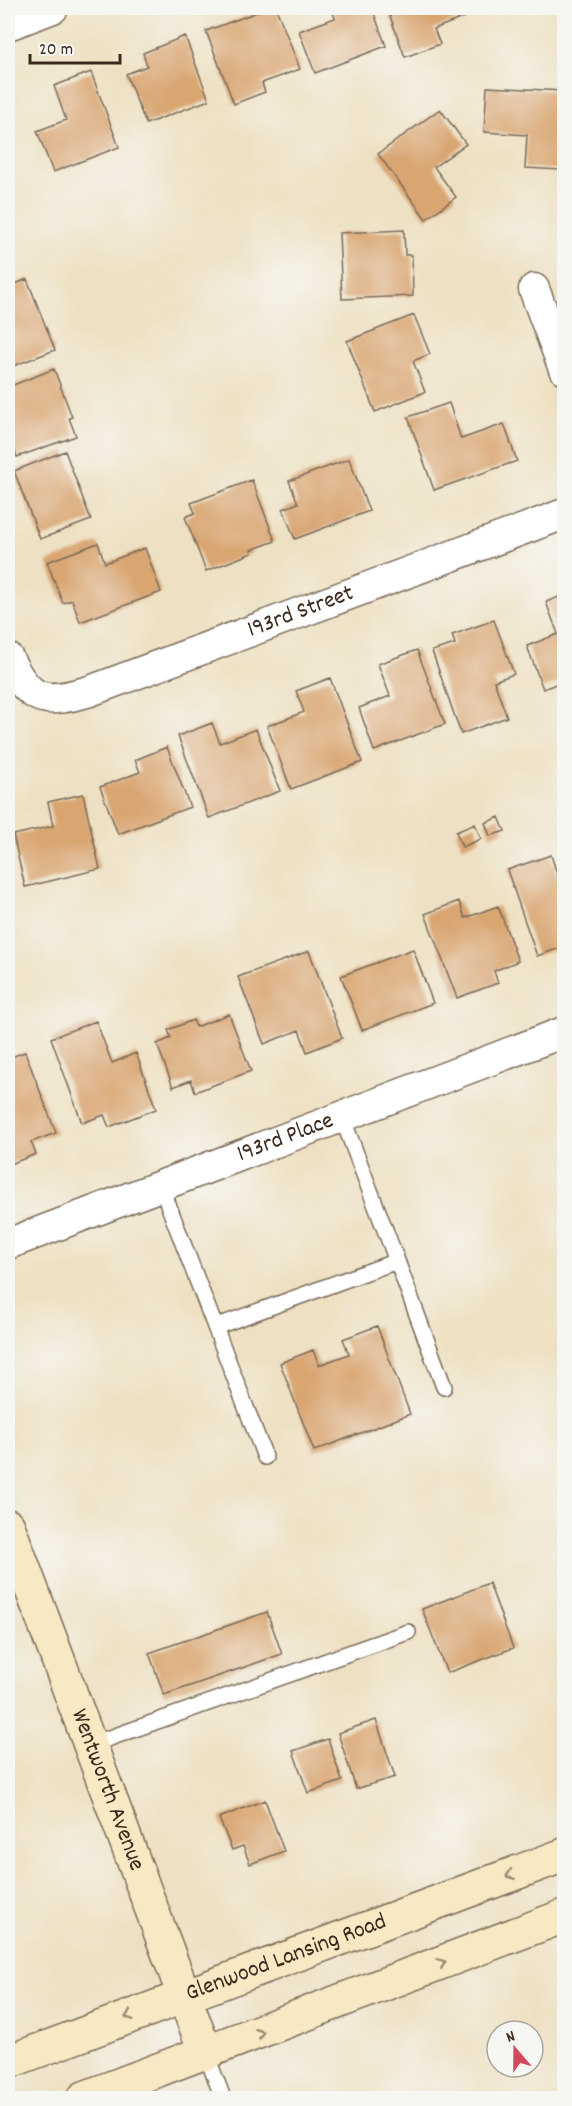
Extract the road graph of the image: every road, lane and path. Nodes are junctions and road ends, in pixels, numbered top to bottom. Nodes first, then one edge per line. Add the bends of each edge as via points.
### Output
1 (53, 8) edge
2 (8, 25) edge
3 (534, 288) dead end
4 (564, 369) edge
5 (564, 514) edge
6 (8, 658) edge
7 (564, 1032) edge
8 (342, 1117) junction
9 (161, 1186) junction
10 (8, 1244) edge
11 (397, 1261) junction
12 (215, 1327) junction
13 (444, 1387) dead end
14 (265, 1457) dead end
15 (8, 1526) edge
16 (408, 1632) dead end
17 (90, 1745) junction
18 (564, 1855) edge
19 (564, 1916) edge
20 (183, 1995) junction
21 (206, 2054) junction
22 (8, 2062) edge
23 (84, 2098) edge
24 (223, 2098) edge

1 - 2 street
3 - 4 street
5 - 6 street, 193rd Street via 61,699 35,695 17,676
7 - 8 street, 193rd Place
8 - 9 street, 193rd Place
8 - 11 lane
9 - 10 street, 193rd Place
9 - 12 lane
11 - 12 lane
11 - 13 lane
12 - 14 lane
15 - 17 main road, Wentworth Avenue
16 - 17 lane
17 - 20 main road, Wentworth Avenue
18 -> 20 main road, Glenwood Lansing Road
21 -> 19 main road
20 - 21 main road, Wentworth Avenue
20 -> 22 main road, Glenwood Lansing Road
21 - 23 main road
21 - 24 lane

